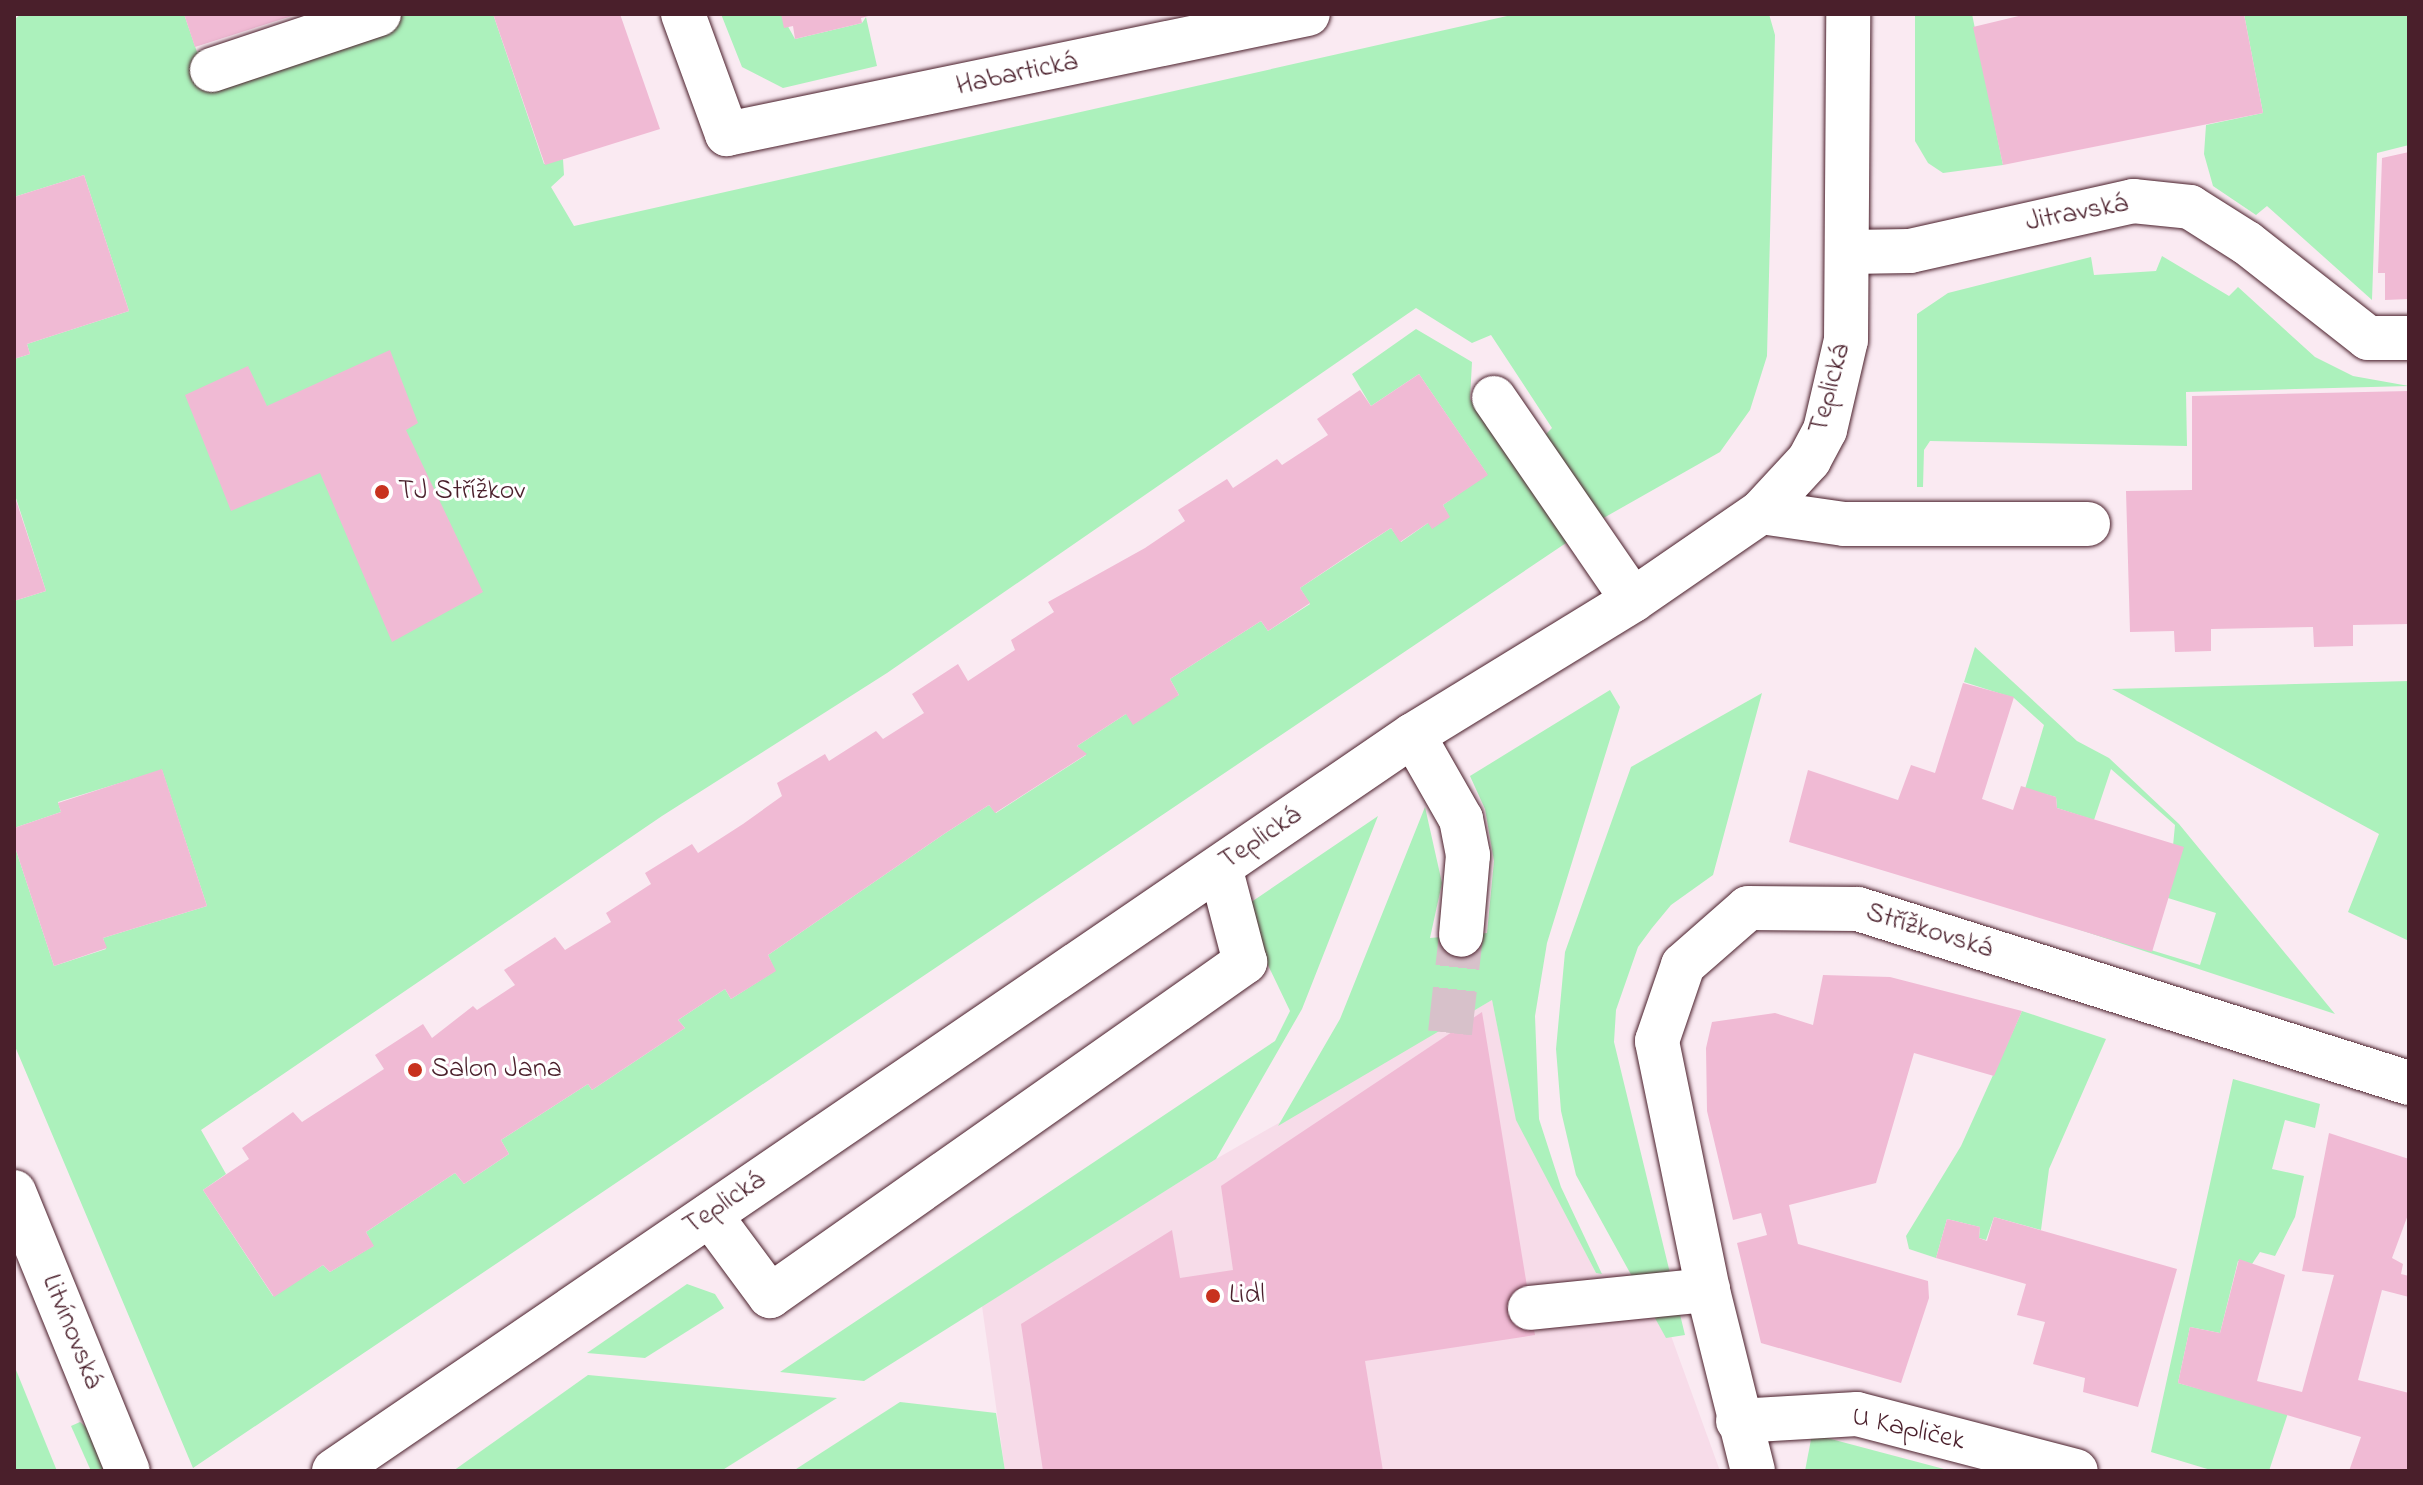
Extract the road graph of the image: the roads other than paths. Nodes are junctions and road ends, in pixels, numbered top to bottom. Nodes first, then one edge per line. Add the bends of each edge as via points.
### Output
1 (379, 14) edge
2 (683, 14) edge
3 (1308, 14) edge
4 (1848, 14) edge
5 (212, 70) dead end
6 (1849, 252) junction
7 (2409, 338) edge
8 (1494, 398) dead end
9 (1761, 512) junction
10 (2088, 524) dead end
11 (1633, 600) junction
12 (1413, 735) junction
13 (1220, 867) junction
14 (1461, 935) tunnel mouth
15 (2409, 1083) edge
16 (14, 1192) edge
17 (710, 1215) junction
18 (1708, 1290) junction
19 (1530, 1308) dead end
20 (1738, 1421) junction
21 (128, 1471) edge
22 (334, 1471) edge
23 (1753, 1471) edge
24 (2076, 1471) edge

1 - 5 street
2 - 3 street, Habartická via 727,134
4 - 6 street, Teplická
6 - 7 street, Jitravská via 1910,251 2133,201 2190,207 2247,243 2368,338
6 - 9 street, Teplická via 1846,340 1825,430 1809,460
8 - 11 street
9 - 10 street via 1844,524
9 - 11 street, Teplická
11 - 12 street, Teplická
12 - 13 street, Teplická
12 - 14 street via 1461,819 1468,855
13 - 17 street, Teplická
13 - 17 street via 1245,962 770,1296
15 - 18 street, Střížkovská via 1858,909 1748,908 1683,965 1657,1041
16 - 21 street, Litvínovská
17 - 22 street, Teplická
18 - 19 street
18 - 20 street, Střížkovská
20 - 23 street, Střížkovská
20 - 24 street, U Kapliček via 1857,1414

